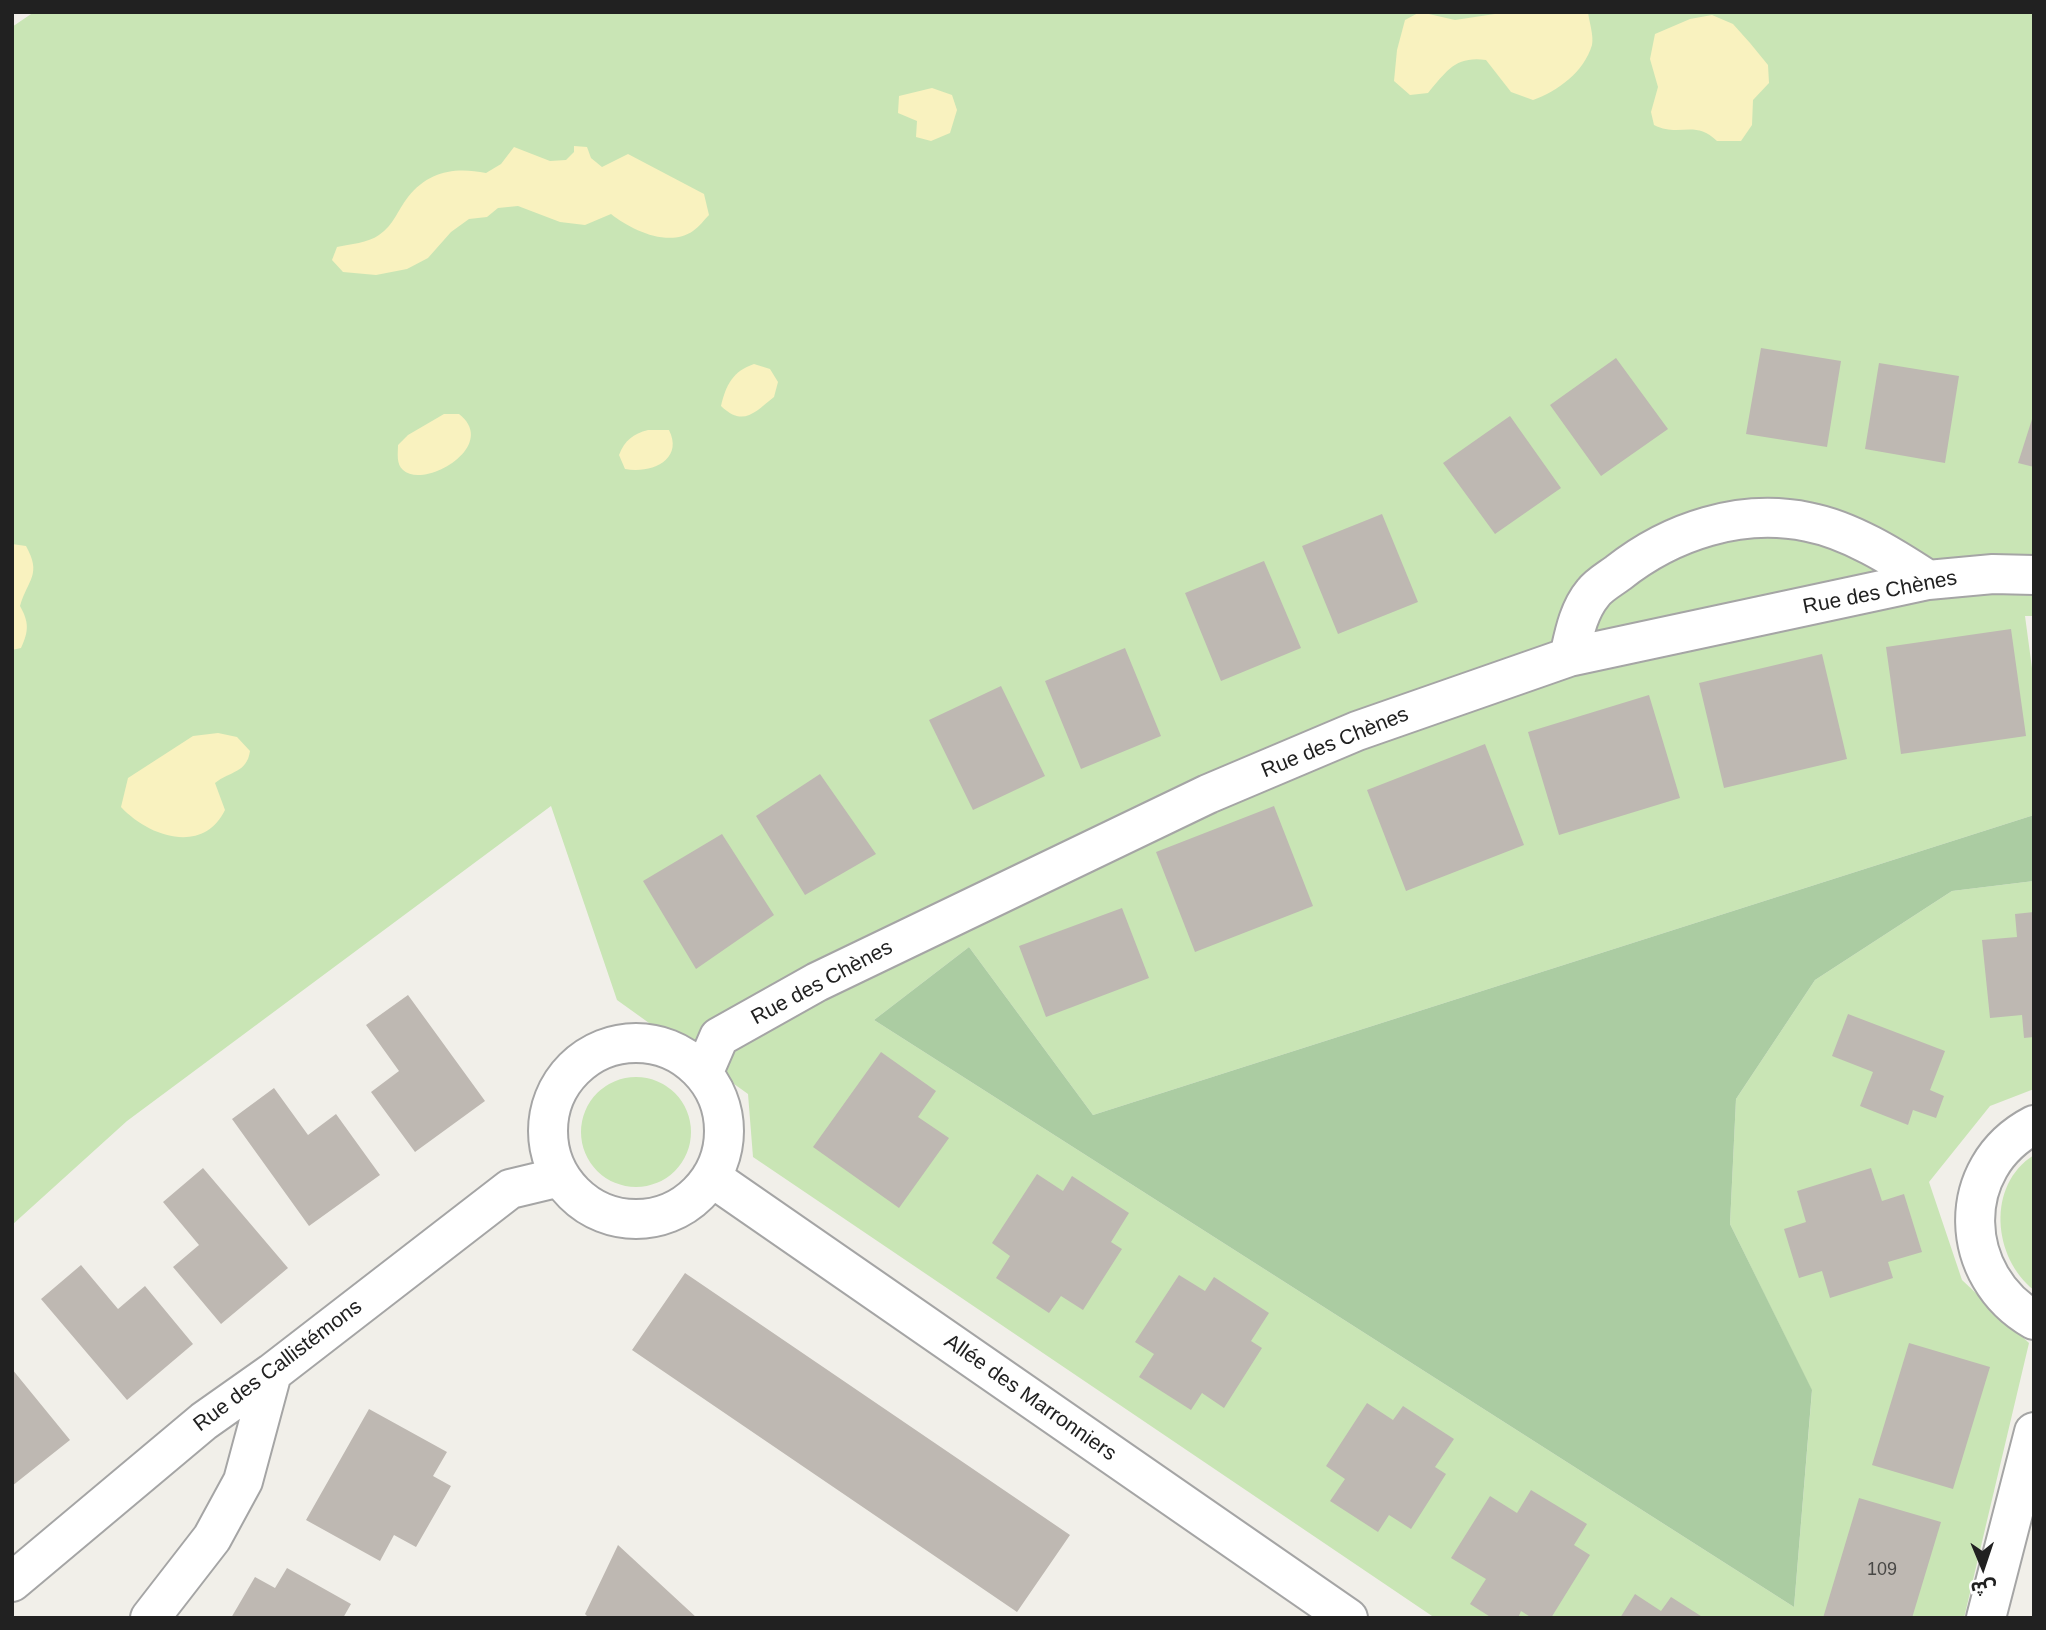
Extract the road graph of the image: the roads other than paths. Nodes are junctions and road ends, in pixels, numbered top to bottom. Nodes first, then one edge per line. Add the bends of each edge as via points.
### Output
1 (2034, 575) edge
2 (1928, 580) junction
3 (1569, 657) junction
4 (703, 1074) junction
5 (2034, 1125) edge
6 (559, 1177) junction
7 (711, 1177) junction
8 (2034, 1320) edge
9 (272, 1373) junction
10 (2034, 1432) edge
11 (12, 1582) edge
12 (150, 1618) edge
13 (1349, 1618) edge
14 (1986, 1618) edge

1 - 2 street, Rue des Chènes
2 - 3 street, Rue des Chènes
2 - 3 street via 1883,551 1809,522 1745,518 1688,531 1634,560 1594,592 1579,618
3 - 4 street, Rue des Chènes via 1357,731 1089,850 817,982 719,1037
4 - 6 street via 668,1049 639,1043 610,1046 584,1059 563,1080 550,1107 547,1136
4 - 7 street via 718,1098 724,1125 722,1152
5 - 8 street via 1995,1158 1981,1185 1975,1216 1977,1247 1988,1276 2007,1300
6 - 7 street via 589,1206 615,1217 635,1219 681,1207
6 - 9 street, Rue des Callistémons via 510,1189
7 - 13 street, Allée des Marronniers
9 - 11 street, Rue des Callistémons via 204,1421
9 - 12 street via 243,1481 212,1538
10 - 14 street

